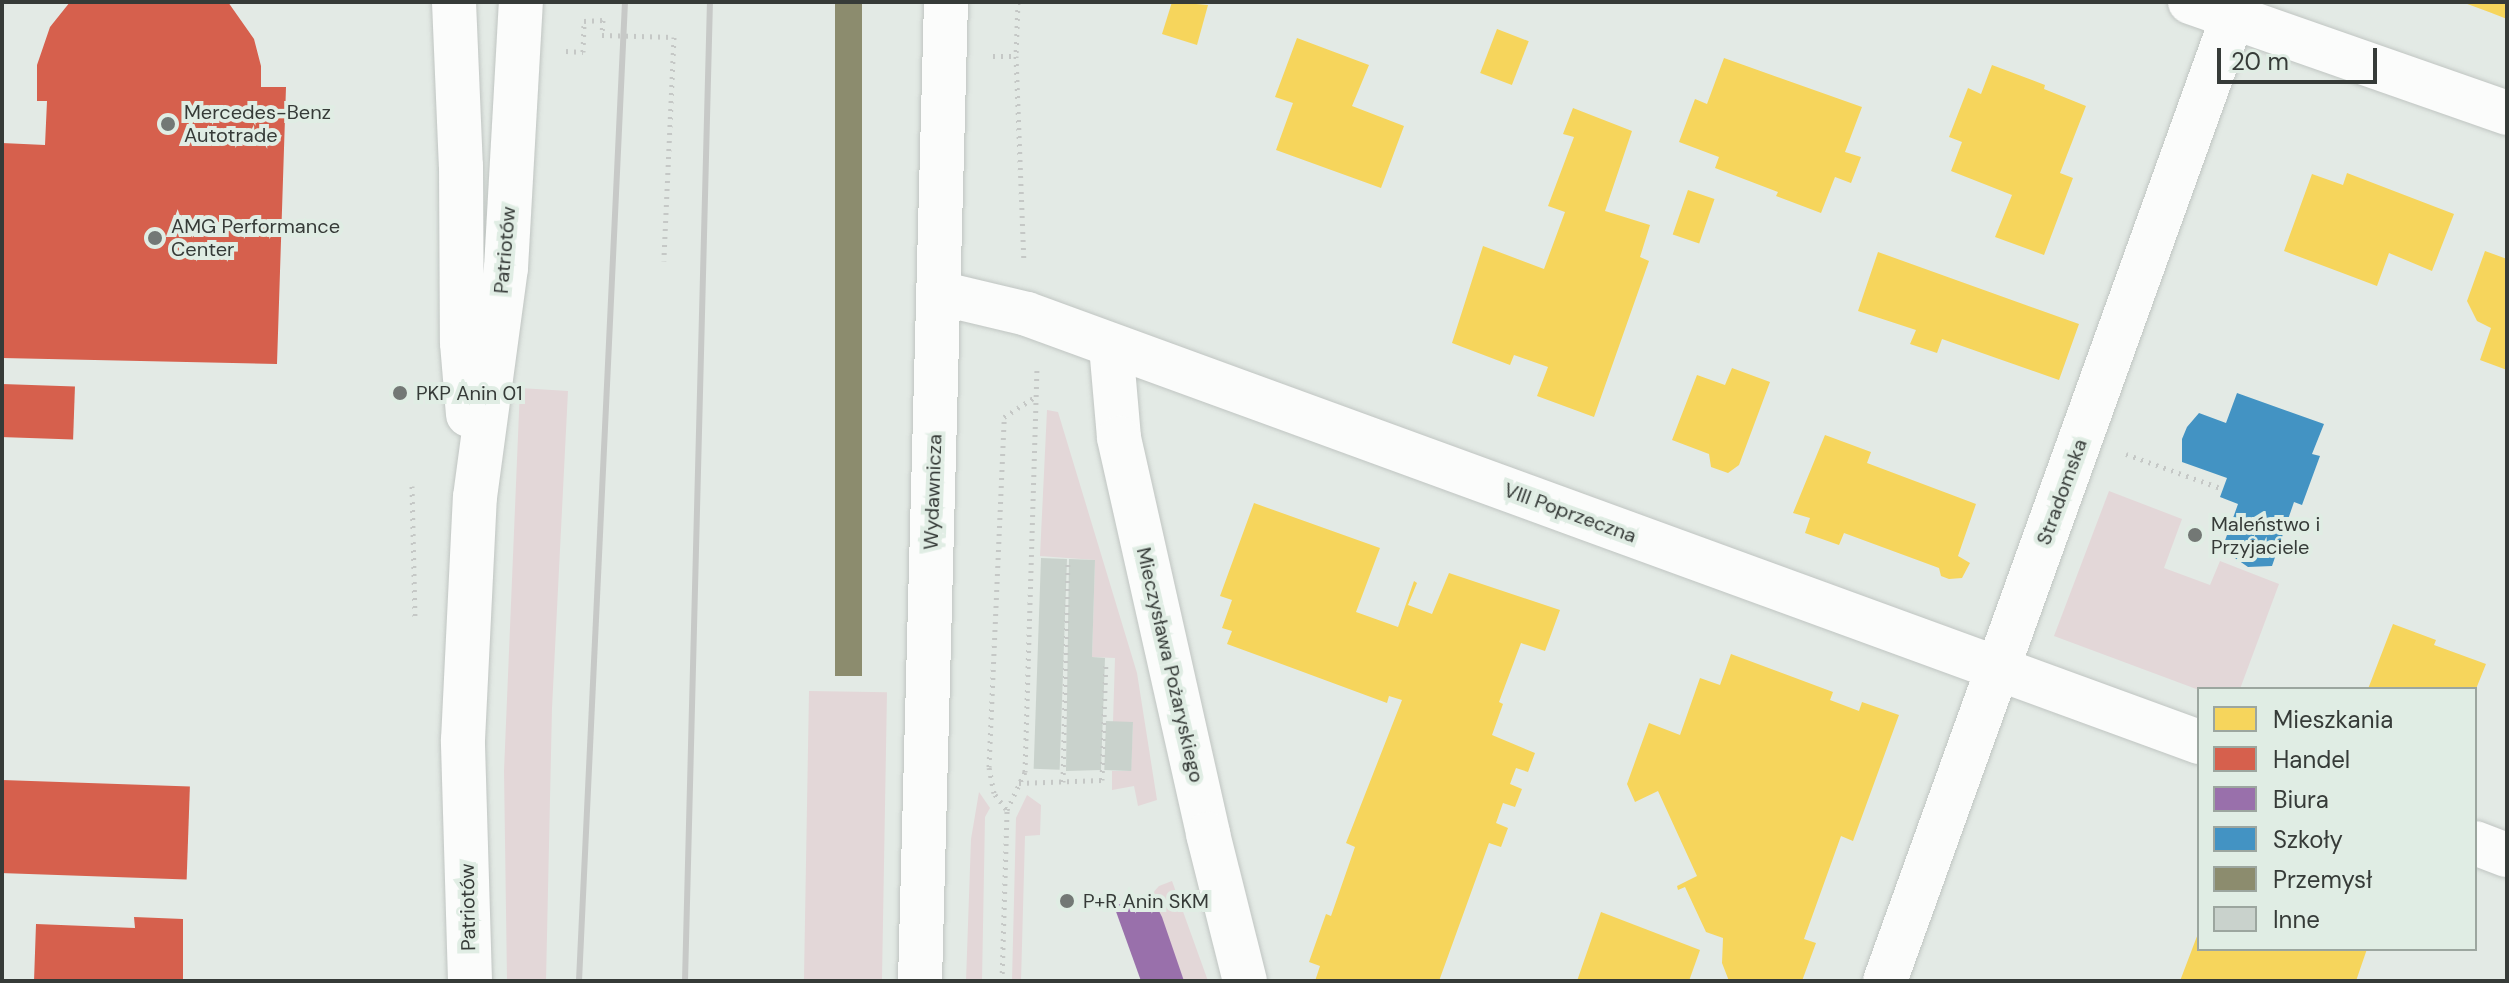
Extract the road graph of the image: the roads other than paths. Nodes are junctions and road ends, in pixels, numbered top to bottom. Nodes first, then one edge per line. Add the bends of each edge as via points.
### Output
1 (454, 2) edge
2 (521, 2) edge
3 (946, 2) edge
4 (2190, 2) edge
5 (2236, 9) edge
6 (2507, 113) edge
7 (939, 293) junction
8 (1111, 346) junction
9 (475, 497) junction
10 (1999, 668) junction
11 (2197, 741) edge
12 (2477, 844) edge
13 (2507, 855) edge
14 (470, 981) edge
15 (920, 981) edge
16 (1245, 981) edge
17 (1885, 981) edge

1 - 9 street, Patriotów via 462,343
2 - 9 street, Patriotów via 506,268
3 - 7 street, Wydawnicza
4 - 5 street
5 - 6 street
5 - 10 street, Stradomska
7 - 8 street, VIII Poprzeczna via 1027,314
7 - 15 street, Wydawnicza
8 - 10 street, VIII Poprzeczna
8 - 16 street, Mieczysława Pożaryskiego via 1119,438
9 - 14 street, Patriotów via 463,740
10 - 11 street, VIII Poprzeczna
10 - 17 street, Stradomska
12 - 13 street

